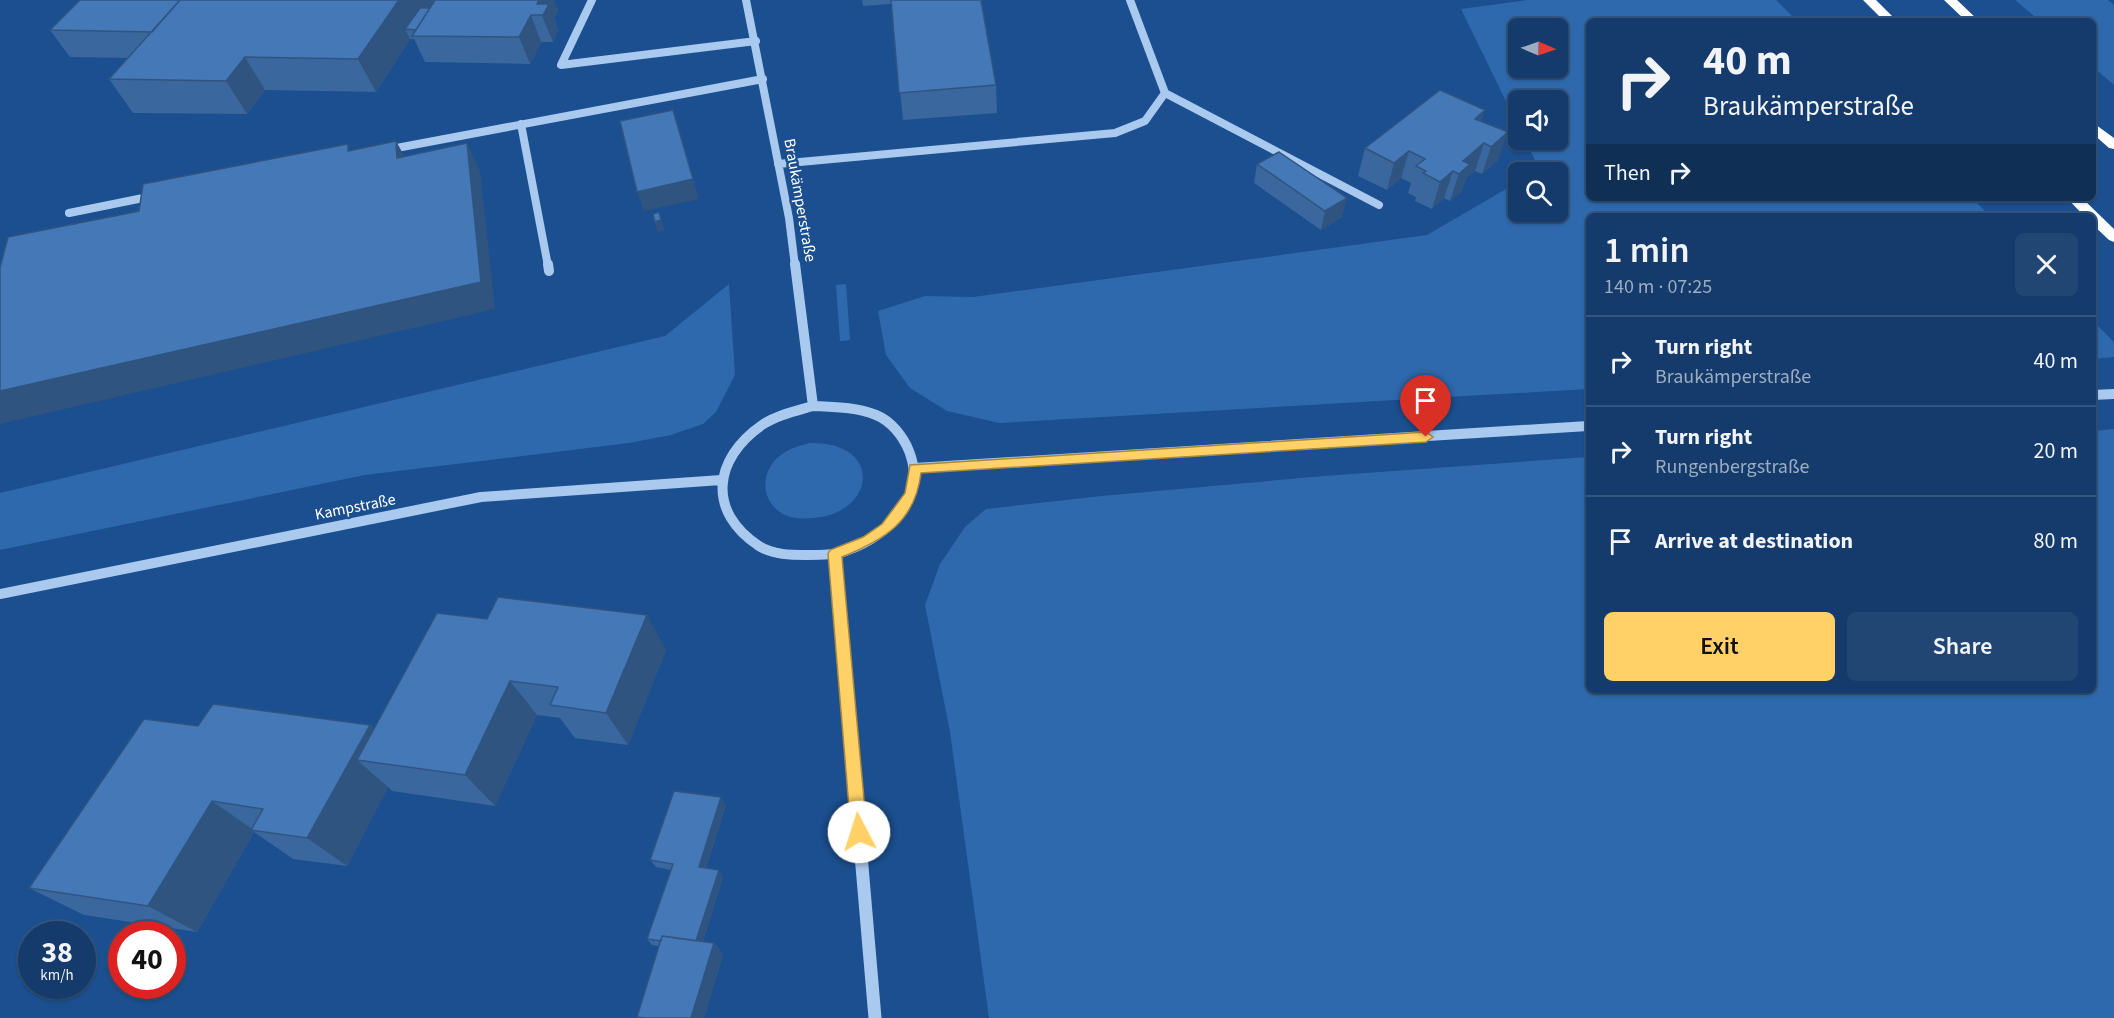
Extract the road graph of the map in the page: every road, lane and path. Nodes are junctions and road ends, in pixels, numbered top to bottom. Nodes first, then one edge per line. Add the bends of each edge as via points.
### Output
1 (592, 0) edge
2 (746, 0) edge
3 (1130, 0) edge
4 (1869, 0) edge
5 (1950, 0) edge
6 (1888, 18) edge
7 (1970, 18) edge
8 (756, 41) junction
9 (763, 79) junction
10 (1165, 93) junction
11 (521, 124) junction
12 (2096, 129) edge
13 (2114, 145) edge
14 (382, 151) edge
15 (778, 164) junction
16 (162, 194) edge
17 (2077, 201) edge
18 (1379, 205) dead end
19 (69, 213) dead end
20 (2089, 213) edge
21 (2096, 219) edge
22 (2114, 237) edge
23 (549, 271) dead end
24 (2114, 394) edge
25 (2096, 395) edge
26 (813, 406) junction
27 (1586, 426) edge
28 (915, 468) junction
29 (721, 480) junction
30 (835, 554) junction
31 (0, 594) edge
32 (875, 1018) edge

1 - 8 street via 561,65
2 - 8 street, Braukämperstraße
3 - 10 street
4 - 6 highway
5 - 7 highway
8 - 9 street, Braukämperstraße
9 - 11 street
9 - 15 street, Braukämperstraße
10 - 15 street via 1145,121 1115,133
10 - 18 street
11 - 14 street
11 - 23 street
12 - 13 highway
15 - 26 street, Braukämperstraße via 789,218
16 - 19 street
17 - 20 highway
21 - 22 highway
24 - 25 street
26 - 28 street via 850,407 879,416 906,440
26 - 29 street via 760,425 733,452
27 - 28 street
28 - 30 street via 912,494 887,528 868,541
29 - 30 street via 722,507 737,532 762,549 784,555
29 - 31 street, Kampstraße via 481,497
30 - 32 street

